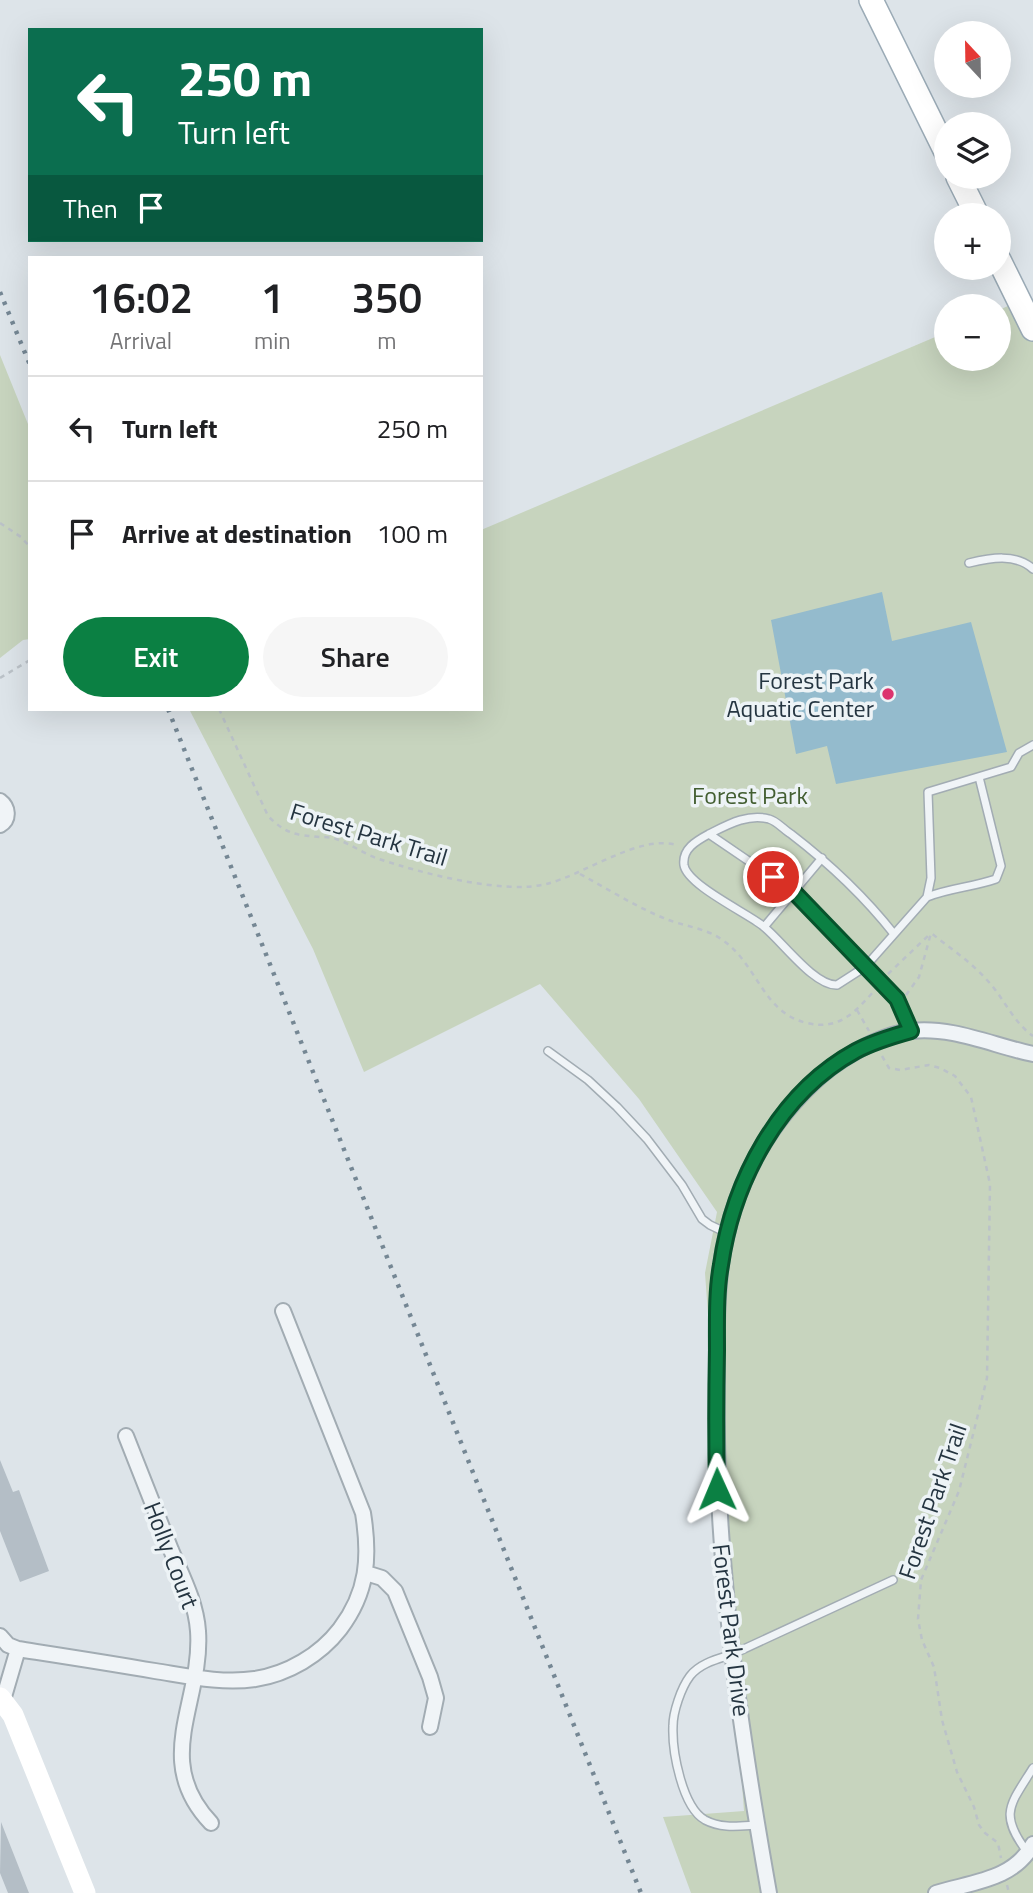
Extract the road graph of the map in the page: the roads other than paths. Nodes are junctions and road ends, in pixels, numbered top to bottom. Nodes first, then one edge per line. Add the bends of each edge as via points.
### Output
1 (871, 0) edge
2 (934, 128) edge
3 (1009, 280) edge
4 (1033, 329) edge
5 (969, 563) dead end
6 (1033, 569) edge
7 (1033, 745) edge
8 (979, 777) junction
9 (0, 801) edge
10 (0, 825) edge
11 (709, 834) junction
12 (822, 858) junction
13 (794, 892) junction
14 (928, 897) junction
15 (764, 927) junction
16 (894, 934) junction
17 (865, 967) junction
18 (911, 1031) junction
19 (548, 1051) dead end
20 (1033, 1054) edge
21 (727, 1233) junction
22 (283, 1311) dead end
23 (126, 1436) dead end
24 (366, 1573) junction
25 (893, 1580) dead end
26 (0, 1636) edge
27 (18, 1649) junction
28 (733, 1654) junction
29 (193, 1677) junction
30 (1, 1699) edge
31 (430, 1727) dead end
32 (1033, 1768) edge
33 (211, 1823) dead end
34 (758, 1825) junction
35 (1030, 1848) edge
36 (85, 1893) edge
37 (769, 1893) edge
38 (936, 1893) edge

1 - 2 main road
3 - 4 main road
5 - 6 lane via 993,557 1024,561
7 - 8 lane via 1020,753 1011,767
8 - 14 lane via 928,792
8 - 14 lane via 1001,866 996,878
9 - 10 street via 7,814
11 - 12 lane via 750,817 771,819
11 - 13 lane
11 - 15 lane via 688,849 684,864 688,874
12 - 13 lane
12 - 16 lane
13 - 15 lane
13 - 17 lane
14 - 16 lane
15 - 17 lane via 822,982 837,985
16 - 17 lane
17 - 18 lane via 897,999
18 - 20 street, Forest Park Drive via 966,1036
18 - 21 street, Forest Park Drive via 857,1050 820,1076 775,1126 748,1172
19 - 21 lane via 617,1107 682,1185 702,1219
21 - 28 street, Forest Park Drive via 720,1267 716,1447 721,1555
22 - 24 street via 362,1513
23 - 29 street, Holly Court via 196,1616 198,1650
24 - 29 street via 351,1612 336,1634 291,1669 254,1679
24 - 31 street via 382,1578 395,1591 436,1698
25 - 28 lane
26 - 27 street
27 - 29 street
27 - 30 street
28 - 34 street, Forest Park Drive
28 - 34 lane via 696,1670 682,1692 673,1726 680,1782 688,1802 702,1818 722,1827
29 - 33 street, Holly Court via 183,1738 184,1778 197,1809
30 - 36 street via 13,1715
32 - 35 lane via 1009,1815 1011,1828
34 - 37 street, Forest Park Drive
35 - 38 street via 1019,1864 1003,1873

